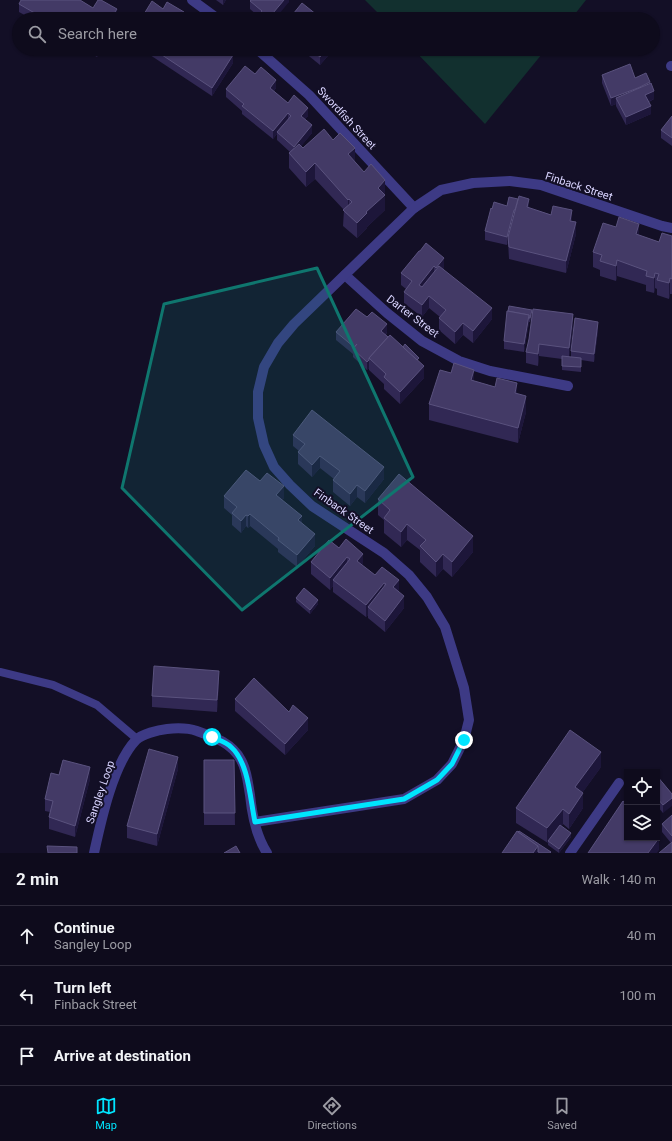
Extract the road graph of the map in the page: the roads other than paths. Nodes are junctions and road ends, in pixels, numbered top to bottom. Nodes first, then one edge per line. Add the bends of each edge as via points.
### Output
1 (192, 0) edge
2 (208, 12) edge
3 (265, 56) edge
4 (414, 208) junction
5 (672, 228) edge
6 (345, 275) junction
7 (568, 386) dead end
8 (0, 672) edge
9 (137, 739) junction
10 (619, 783) dead end
11 (255, 822) junction
12 (94, 853) edge
13 (267, 853) edge
14 (570, 853) edge

1 - 2 street
3 - 4 street, Swordfish Street via 309,95
4 - 5 street, Finback Street via 441,190 473,182 510,182 540,185
4 - 6 street, Finback Street
6 - 7 street, Darter Street via 422,341 459,361 490,371
6 - 11 street, Finback Street via 278,342 264,367 258,392 258,418 264,445 274,467 312,506 384,553 427,597 445,627 464,688 469,720 464,740 452,764 437,780 404,799
8 - 9 lane via 53,686 97,705
9 - 11 street via 156,731 192,730 230,746 242,760
9 - 12 street, Sangley Loop via 116,775
10 - 14 street
11 - 13 street

